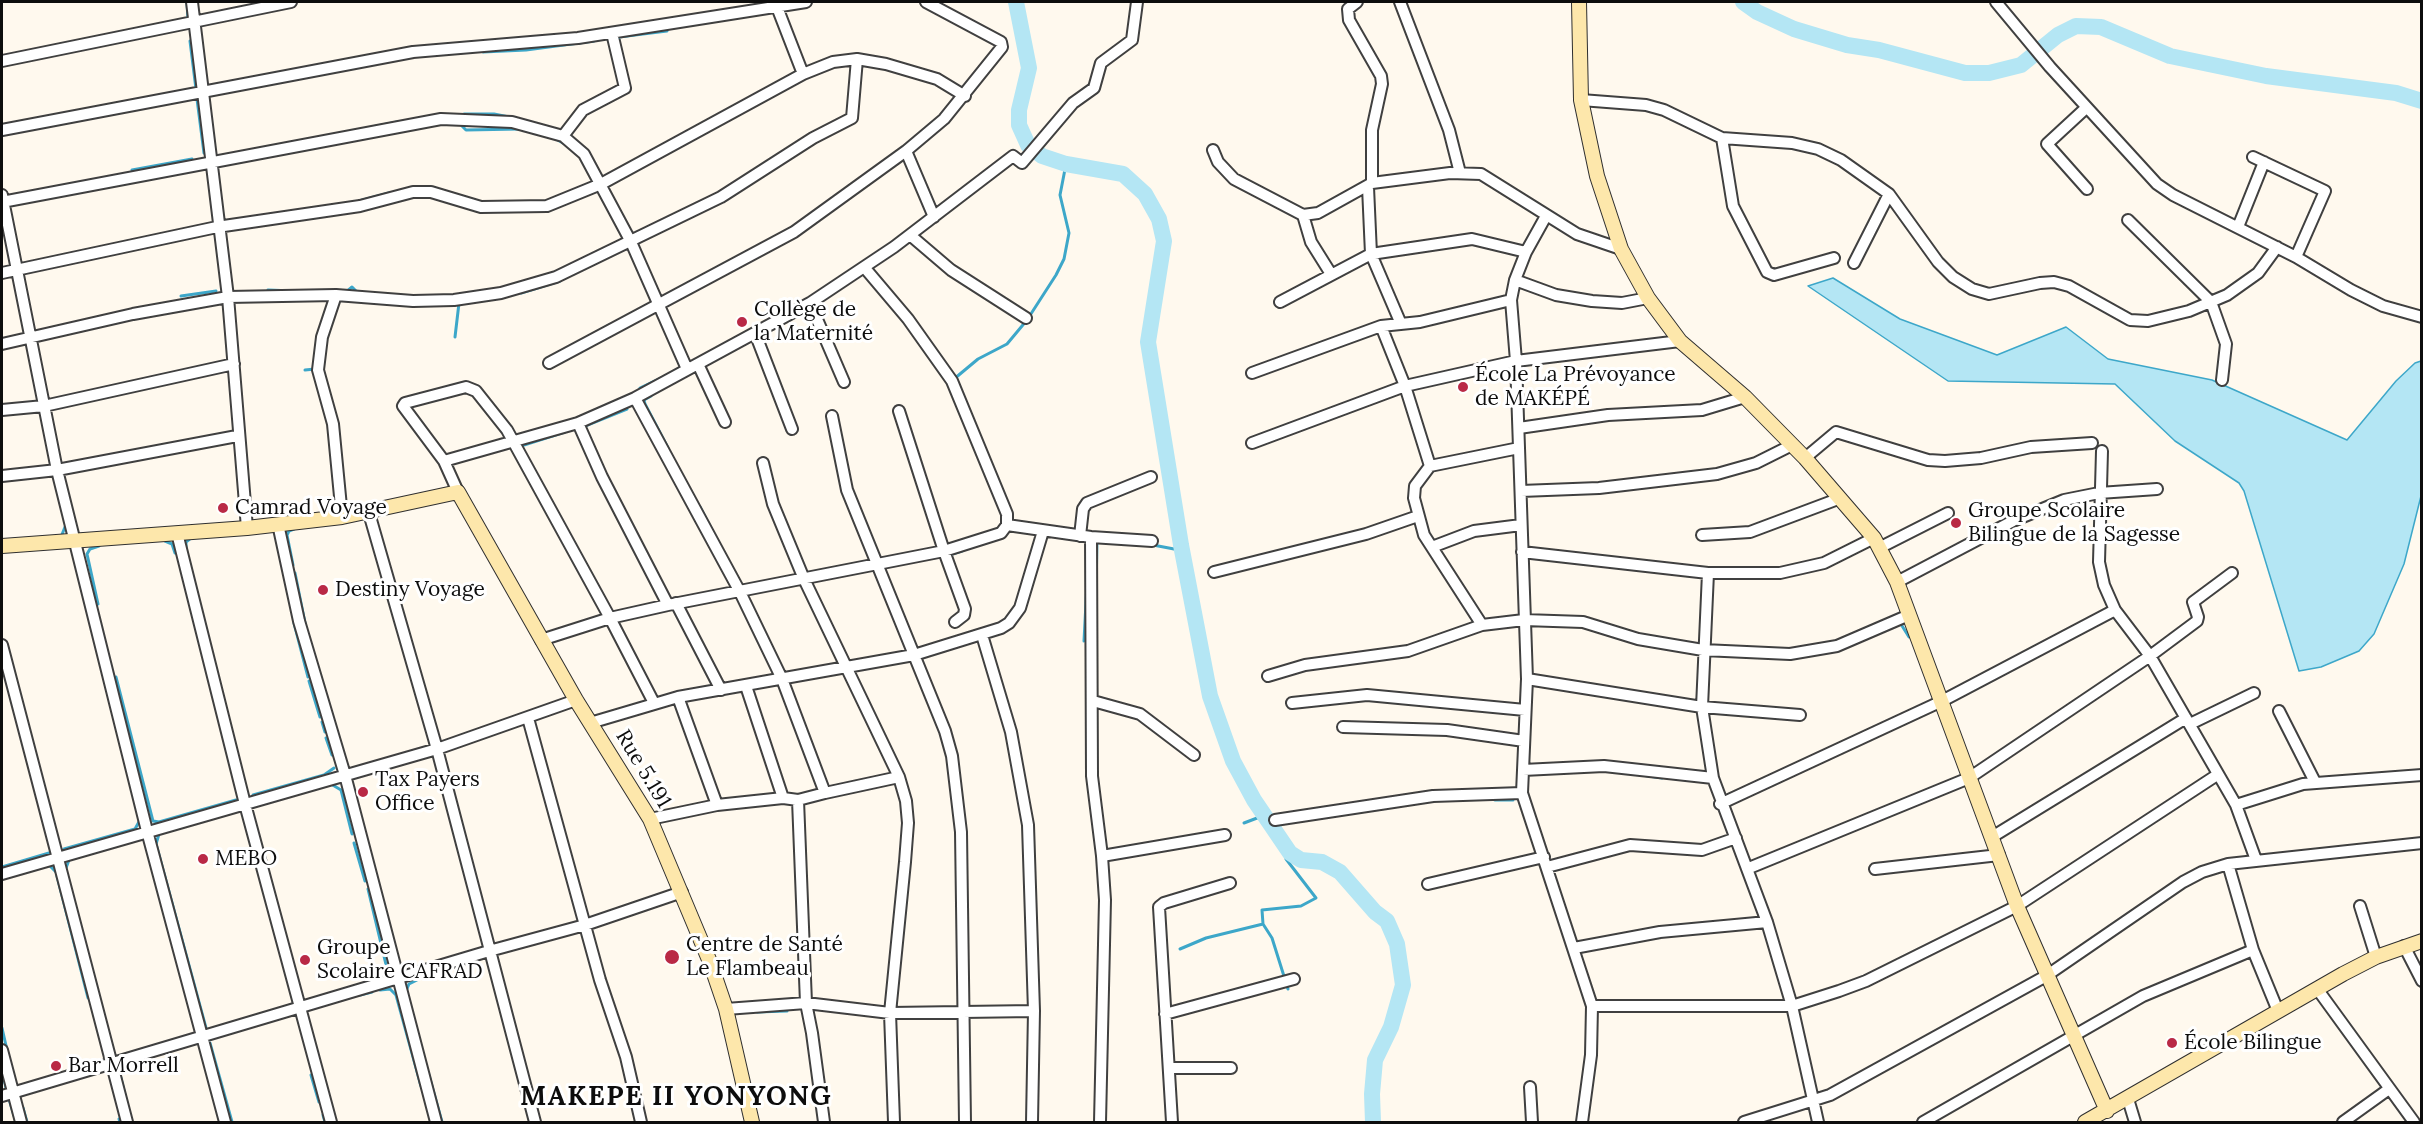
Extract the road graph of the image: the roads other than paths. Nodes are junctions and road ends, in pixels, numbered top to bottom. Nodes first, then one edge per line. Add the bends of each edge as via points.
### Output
1 (192, 2) edge
2 (291, 2) edge
3 (806, 2) edge
4 (926, 2) edge
5 (1137, 2) edge
6 (1357, 2) edge
7 (1400, 2) edge
8 (1579, 2) edge
9 (1996, 2) edge
10 (777, 7) junction
11 (194, 21) junction
12 (612, 33) junction
13 (857, 59) junction
14 (2, 61) edge
15 (803, 74) junction
16 (202, 92) junction
17 (965, 96) junction
18 (1581, 100) junction
19 (2086, 108) junction
20 (2, 130) edge
21 (563, 136) junction
22 (1722, 138) junction
23 (1213, 150) dead end
24 (906, 151) junction
25 (210, 163) junction
26 (1461, 174) junction
27 (601, 184) junction
28 (1370, 185) junction
29 (2087, 189) dead end
30 (1889, 194) junction
31 (2, 199) edge
32 (1303, 215) junction
33 (1546, 216) junction
34 (934, 217) junction
35 (2128, 220) dead end
36 (217, 227) junction
37 (2238, 227) junction
38 (910, 235) junction
39 (631, 242) junction
40 (2277, 247) junction
41 (1621, 249) junction
42 (1526, 252) junction
43 (1371, 254) junction
44 (2296, 257) junction
45 (1834, 258) dead end
46 (1854, 263) dead end
47 (864, 267) junction
48 (16, 270) junction
49 (2, 273) edge
50 (1331, 274) junction
51 (1515, 280) junction
52 (336, 295) junction
53 (228, 297) junction
54 (1648, 298) junction
55 (1511, 300) junction
56 (1280, 302) dead end
57 (2211, 302) junction
58 (810, 303) junction
59 (659, 306) junction
60 (2421, 317) edge
61 (1026, 318) dead end
62 (1401, 324) junction
63 (1381, 326) junction
64 (755, 333) junction
65 (31, 337) junction
66 (1680, 340) junction
67 (2, 344) edge
68 (1516, 361) junction
69 (549, 363) dead end
70 (698, 363) junction
71 (234, 364) junction
72 (687, 369) junction
73 (1252, 373) dead end
74 (2222, 380) dead end
75 (844, 382) dead end
76 (1405, 386) junction
77 (1745, 397) junction
78 (635, 398) junction
79 (44, 406) junction
80 (2, 410) edge
81 (899, 411) dead end
82 (832, 416) dead end
83 (725, 422) dead end
84 (578, 423) junction
85 (1519, 428) junction
86 (792, 429) dead end
87 (237, 436) junction
88 (512, 441) junction
89 (2092, 442) dead end
90 (1252, 443) dead end
91 (1792, 445) junction
92 (1519, 448) junction
93 (2102, 451) dead end
94 (1805, 458) junction
95 (444, 461) junction
96 (763, 463) dead end
97 (1430, 466) junction
98 (57, 471) junction
99 (2, 476) edge
100 (1151, 477) dead end
101 (2157, 489) dead end
102 (1521, 491) junction
103 (458, 492) junction
104 (2099, 493) junction
105 (1838, 499) junction
106 (369, 513) junction
107 (1948, 513) dead end
108 (1418, 516) junction
109 (342, 517) junction
110 (278, 524) junction
111 (1007, 525) junction
112 (1521, 525) junction
113 (247, 528) junction
114 (1043, 531) junction
115 (177, 532) junction
116 (1702, 535) dead end
117 (1086, 537) junction
118 (75, 540) junction
119 (1152, 541) dead end
120 (1877, 543) junction
121 (2, 546) edge
122 (1431, 547) junction
123 (944, 551) junction
124 (1522, 552) junction
125 (878, 565) junction
126 (1214, 572) dead end
127 (1708, 573) junction
128 (2232, 573) dead end
129 (804, 579) junction
130 (1897, 582) junction
131 (740, 592) junction
132 (672, 604) junction
133 (2115, 610) junction
134 (1909, 615) junction
135 (610, 618) junction
136 (1524, 620) junction
137 (955, 622) dead end
138 (1482, 625) junction
139 (982, 635) junction
140 (541, 640) junction
141 (2, 645) edge
142 (1703, 650) junction
143 (914, 656) junction
144 (2150, 656) junction
145 (848, 666) junction
146 (1268, 676) dead end
147 (782, 679) junction
148 (1527, 679) junction
149 (746, 686) junction
150 (721, 690) junction
151 (2254, 693) dead end
152 (678, 698) junction
153 (576, 700) junction
154 (1093, 701) junction
155 (1942, 701) junction
156 (654, 703) junction
157 (1292, 703) dead end
158 (1702, 707) junction
159 (1526, 710) junction
160 (2279, 711) dead end
161 (1800, 715) dead end
162 (528, 718) junction
163 (2188, 721) junction
164 (590, 723) junction
165 (1343, 726) dead end
166 (1524, 741) junction
167 (437, 749) junction
168 (1194, 755) dead end
169 (1523, 770) junction
170 (345, 775) junction
171 (2217, 775) junction
172 (2421, 775) edge
173 (899, 777) junction
174 (1713, 778) junction
175 (1969, 778) junction
176 (2315, 782) junction
177 (825, 793) junction
178 (1522, 793) junction
179 (783, 798) junction
180 (798, 800) junction
181 (245, 804) junction
182 (1720, 804) junction
183 (717, 805) junction
184 (2236, 805) junction
185 (650, 819) junction
186 (1275, 820) dead end
187 (147, 831) junction
188 (1225, 835) dead end
189 (1992, 837) junction
190 (1736, 838) junction
191 (2421, 843) edge
192 (1998, 855) junction
193 (1102, 856) junction
194 (57, 858) junction
195 (2256, 860) junction
196 (1546, 862) junction
197 (2228, 864) junction
198 (1749, 868) junction
199 (1875, 869) dead end
200 (2, 874) edge
201 (1230, 883) dead end
202 (1428, 884) dead end
203 (682, 892) junction
204 (2017, 906) junction
205 (2360, 906) dead end
206 (1767, 922) junction
207 (585, 925) junction
208 (2421, 941) edge
209 (2404, 946) junction
210 (1574, 948) junction
211 (2253, 950) junction
212 (489, 951) junction
213 (2376, 957) junction
214 (2046, 976) junction
215 (397, 979) junction
216 (1294, 979) dead end
217 (2421, 981) edge
218 (2318, 990) junction
219 (806, 1003) junction
220 (1592, 1006) junction
221 (1792, 1006) junction
222 (299, 1009) junction
223 (726, 1009) junction
224 (964, 1011) junction
225 (1034, 1011) junction
226 (2278, 1011) junction
227 (890, 1013) junction
228 (1165, 1014) junction
229 (202, 1035) junction
230 (2072, 1037) junction
231 (2, 1050) edge
232 (111, 1064) junction
233 (1170, 1068) junction
234 (1231, 1068) dead end
235 (1530, 1087) dead end
236 (2390, 1089) junction
237 (7, 1095) edge
238 (2128, 1099) junction
239 (1813, 1101) junction
240 (2107, 1111) junction
241 (21, 1122) edge
242 (127, 1122) edge
243 (225, 1122) edge
244 (331, 1122) edge
245 (436, 1122) edge
246 (535, 1122) edge
247 (641, 1122) edge
248 (752, 1122) edge
249 (824, 1122) edge
250 (894, 1122) edge
251 (965, 1122) edge
252 (1032, 1122) edge
253 (1100, 1122) edge
254 (1172, 1122) edge
255 (1532, 1122) edge
256 (1582, 1122) edge
257 (1744, 1122) edge
258 (1818, 1122) edge
259 (1923, 1122) edge
260 (2085, 1122) edge
261 (2135, 1122) edge
262 (2343, 1122) edge
263 (2414, 1122) edge

1 - 11 street
2 - 11 street
3 - 10 street
4 - 17 street via 1002,44
5 - 34 street via 1132,40 1101,63 1095,88 1074,103 1022,163 1013,156
6 - 28 street via 1348,9 1349,20 1382,84 1372,130
7 - 26 street via 1449,130
8 - 18 street
9 - 19 street
10 - 12 street
10 - 15 street
11 - 14 street
11 - 16 street
12 - 16 street via 413,52
12 - 21 street via 625,88 584,110
13 - 15 street via 833,62
13 - 17 street via 938,79
13 - 39 street via 852,118 813,138 721,197
15 - 27 street
16 - 20 street
16 - 25 street
17 - 24 street
18 - 22 street via 1646,105
18 - 41 street via 1597,176
19 - 29 street via 2047,144
19 - 37 street via 2157,184
21 - 25 street via 512,122 441,119
21 - 27 street via 584,154
22 - 30 street via 1792,143 1818,149 1841,160
22 - 45 street via 1733,206 1767,272 1774,275
23 - 32 street via 1234,179
24 - 34 street
24 - 59 street via 794,231
25 - 31 street
25 - 36 street
26 - 28 street
26 - 33 street via 1489,177
27 - 36 street via 560,202 532,208 481,207 422,191 352,207
27 - 39 street
28 - 32 street via 1318,213
28 - 43 street
30 - 46 street
30 - 57 street via 1938,262 1972,289 1989,294 2054,282 2069,286 2130,320 2148,321
31 - 48 street
32 - 50 street via 1311,242
33 - 41 street via 1582,237
33 - 42 street
34 - 38 street
35 - 57 street
36 - 48 street
36 - 53 street
37 - 40 street
37 - 44 street via 2258,160 2325,191
38 - 47 street
38 - 61 street via 951,270
39 - 52 street via 556,277 501,293 413,301
39 - 59 street
40 - 44 street
40 - 57 street via 2244,285
41 - 54 street
42 - 43 street via 1472,239
42 - 51 street
43 - 50 street
43 - 62 street
44 - 60 street via 2383,306
47 - 58 street
47 - 111 street via 908,319 952,381 1002,503
48 - 49 street
48 - 65 street
50 - 56 street
51 - 54 street via 1556,295 1592,301 1622,303
51 - 55 street
52 - 53 street
52 - 109 street via 322,337 318,370 333,424
53 - 65 street
53 - 71 street
54 - 66 street
55 - 62 street
55 - 68 street
57 - 74 street via 2226,344
58 - 64 street
58 - 75 street
59 - 69 street
59 - 72 street
62 - 63 street
63 - 73 street
63 - 76 street
64 - 70 street
64 - 86 street
65 - 67 street
65 - 79 street
66 - 68 street
66 - 77 street
68 - 76 street
68 - 85 street
70 - 72 street
70 - 83 street
71 - 79 street
71 - 87 street
72 - 78 street
76 - 90 street
76 - 97 street
77 - 85 street via 1702,410 1608,414
77 - 91 street
78 - 84 street
78 - 131 street
79 - 80 street
79 - 98 street
81 - 123 street
82 - 125 street via 848,490
84 - 88 street
84 - 132 street via 602,477
85 - 92 street
87 - 98 street
87 - 113 street
88 - 95 street
88 - 95 street, Rue 5.191 via 472,388 460,387 405,403 403,408
88 - 135 street
89 - 94 street via 1946,461 1928,460 1839,432
91 - 94 street
91 - 102 street via 1756,463 1717,474 1599,488
92 - 97 street
92 - 102 street
93 - 104 street
94 - 105 street
95 - 103 street, Rue 5.191
96 - 129 street via 773,504
97 - 108 street via 1415,486
98 - 99 street
98 - 118 street
100 - 117 street via 1087,503 1083,509
101 - 104 street
102 - 112 street
103 - 106 street
103 - 140 street, Rue 5.191
104 - 130 street via 2064,500 2029,514
104 - 133 street via 2099,562
105 - 116 street via 1750,532
105 - 120 street
106 - 109 street
106 - 167 street
107 - 120 street
108 - 122 street
108 - 126 street via 1366,534
109 - 110 street
110 - 113 street
110 - 170 street via 304,642
111 - 114 street
111 - 123 street via 1001,533
112 - 122 street via 1474,531
112 - 124 street
113 - 115 street
114 - 117 street
114 - 139 street via 1020,608 1009,623
115 - 118 street
115 - 181 street
117 - 119 street
117 - 154 street
118 - 121 street
118 - 187 street
120 - 127 street via 1802,570
120 - 130 street
122 - 138 street
123 - 125 street
123 - 137 street via 966,609
124 - 127 street
124 - 136 street
125 - 129 street
125 - 143 street
127 - 142 street
128 - 144 street via 2193,602 2198,620
129 - 131 street
129 - 145 street
130 - 134 street
131 - 132 street
131 - 147 street
132 - 135 street
132 - 150 street
133 - 144 street
133 - 155 street
134 - 142 street via 1837,646 1809,652
134 - 155 street
135 - 140 street
135 - 156 street
136 - 138 street
136 - 142 street via 1584,622 1638,639
136 - 148 street
138 - 146 street via 1408,651 1305,665
139 - 143 street
139 - 225 street via 1011,732 1025,799
140 - 153 street, Rue 5.191
141 - 194 street
142 - 158 street
143 - 145 street
143 - 224 street via 945,731 957,782
144 - 163 street
144 - 175 street
145 - 147 street
145 - 173 street
147 - 149 street
147 - 177 street
148 - 158 street
148 - 159 street
149 - 150 street
149 - 179 street
150 - 152 street
151 - 163 street
152 - 156 street
152 - 183 street
153 - 162 street
153 - 164 street, Rue 5.191
154 - 168 street via 1140,714
154 - 193 street via 1092,776
155 - 175 street
155 - 182 street
156 - 164 street
157 - 159 street via 1367,695
158 - 161 street
158 - 174 street
159 - 166 street
160 - 176 street
162 - 167 street
162 - 207 street
163 - 171 street
163 - 189 street
164 - 185 street, Rue 5.191
165 - 166 street via 1447,730
166 - 169 street
167 - 170 street
167 - 212 street
169 - 174 street via 1604,766
169 - 178 street
170 - 181 street
170 - 215 street
171 - 184 street
171 - 204 street
172 - 176 street
173 - 177 street
173 - 227 street via 908,823
174 - 182 street
175 - 189 street
175 - 198 street
176 - 184 street
177 - 180 street
178 - 186 street via 1433,796
178 - 196 street
179 - 180 street
179 - 183 street
180 - 219 street
181 - 187 street
181 - 222 street
182 - 190 street
183 - 185 street
184 - 195 street
185 - 203 street, Rue 5.191
187 - 194 street
187 - 229 street
188 - 193 street
189 - 192 street
190 - 196 street via 1702,850 1630,845
190 - 198 street
191 - 195 street
192 - 199 street
192 - 204 street
193 - 253 street via 1105,900
194 - 200 street
194 - 232 street
195 - 197 street
196 - 202 street
196 - 210 street
197 - 211 street
197 - 214 street via 2182,882
198 - 206 street
201 - 228 street via 1159,907
203 - 207 street
203 - 223 street, Rue 5.191
204 - 214 street
204 - 221 street via 1866,981
205 - 213 street
206 - 210 street via 1660,932
206 - 221 street
207 - 212 street
207 - 247 street via 626,1057
208 - 209 street
209 - 213 street
209 - 217 street
210 - 220 street
211 - 226 street
211 - 230 street via 2143,996
212 - 215 street
212 - 246 street
213 - 218 street
214 - 230 street
214 - 239 street
215 - 222 street
215 - 245 street
216 - 228 street
218 - 226 street
218 - 236 street
219 - 223 street
219 - 227 street
219 - 249 street
220 - 221 street
220 - 256 street via 1591,1055
221 - 239 street
222 - 229 street
222 - 244 street
223 - 248 street, Rue 5.191
224 - 225 street
224 - 227 street
224 - 251 street
225 - 252 street
226 - 238 street
227 - 250 street
228 - 233 street
229 - 232 street
229 - 243 street
230 - 240 street
230 - 259 street
231 - 237 street
232 - 237 street
232 - 242 street
233 - 234 street
233 - 254 street
235 - 255 street
236 - 262 street
236 - 263 street
237 - 241 street
238 - 240 street
238 - 261 street
239 - 257 street
239 - 258 street
240 - 260 street

